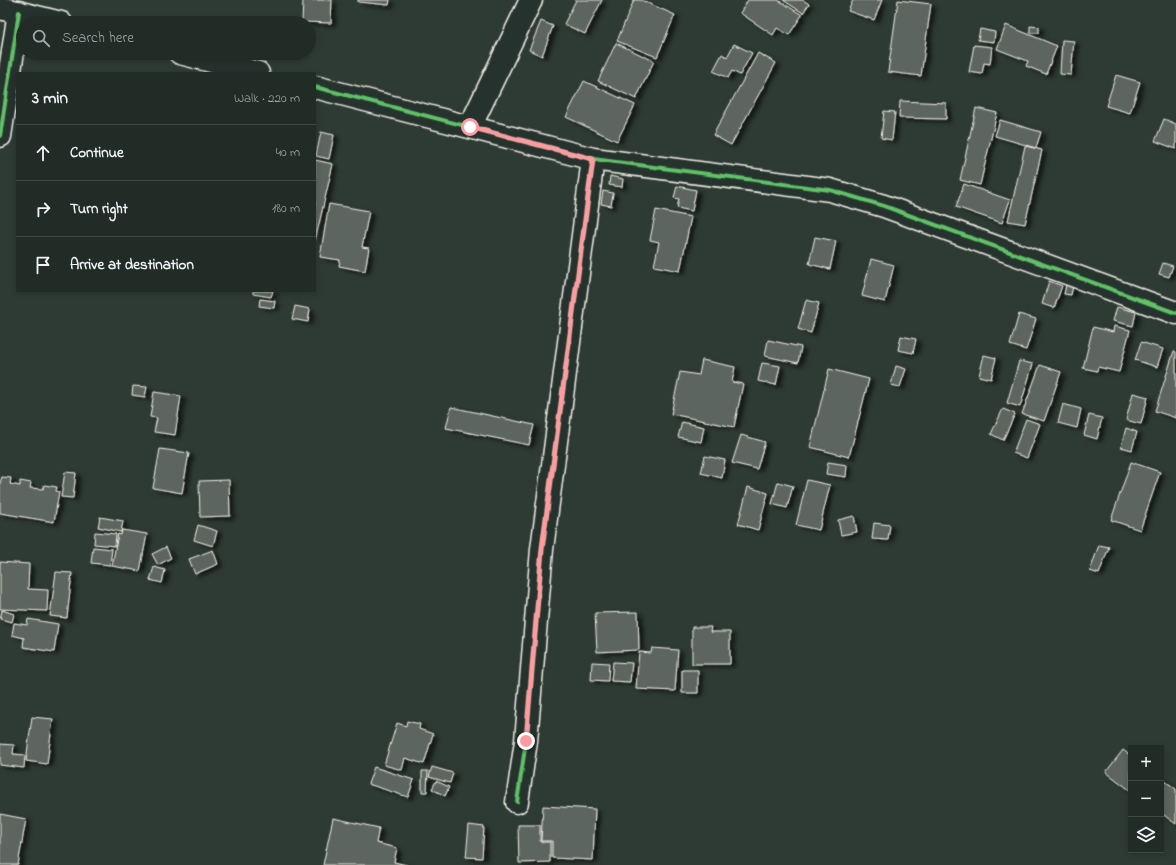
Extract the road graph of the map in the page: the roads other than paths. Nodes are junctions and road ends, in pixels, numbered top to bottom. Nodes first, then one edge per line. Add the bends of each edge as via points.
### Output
1 (531, 0) edge
2 (10, 10) edge
3 (34, 16) edge
4 (207, 60) edge
5 (254, 72) edge
6 (316, 87) edge
7 (470, 127) junction
8 (0, 136) edge
9 (593, 159) junction
10 (1176, 313) edge
11 (517, 802) dead end

1 - 7 street
2 - 3 street
2 - 8 street
4 - 5 street
6 - 7 street
7 - 9 street
9 - 10 street via 830,190 884,206
9 - 11 street via 542,549 526,741

